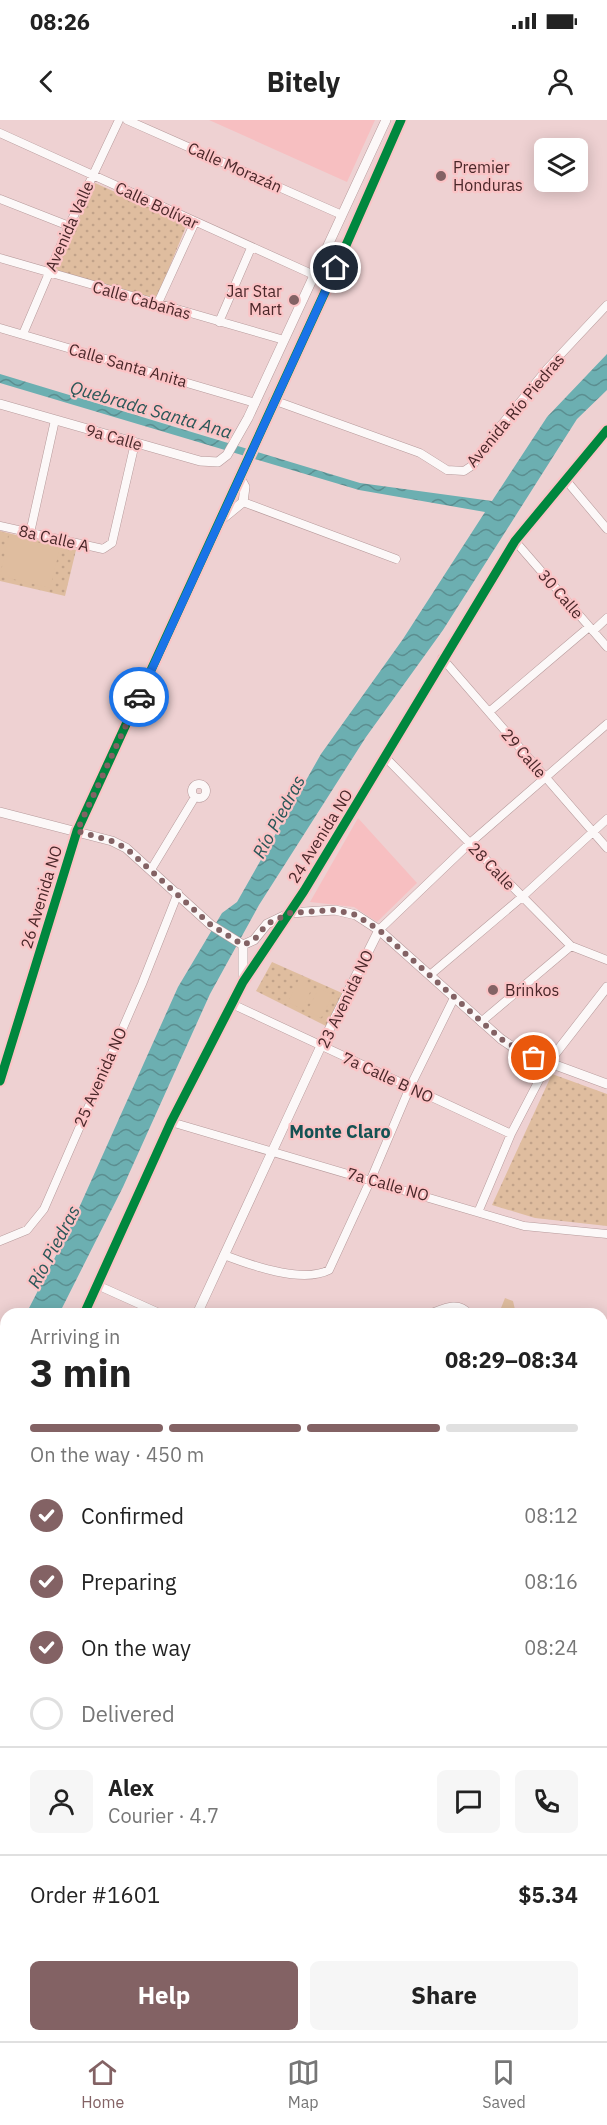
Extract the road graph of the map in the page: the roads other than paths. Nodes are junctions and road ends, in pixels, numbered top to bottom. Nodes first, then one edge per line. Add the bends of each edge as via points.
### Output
1 (118, 120) edge
2 (127, 120) edge
3 (386, 120) edge
4 (394, 120) edge
5 (400, 120) edge
6 (0, 133) edge
7 (388, 146) junction
8 (92, 175) junction
9 (0, 199) edge
10 (342, 215) junction
11 (195, 222) junction
12 (69, 226) junction
13 (251, 248) junction
14 (0, 258) edge
15 (322, 259) junction
16 (336, 268) junction
17 (48, 273) junction
18 (314, 275) junction
19 (607, 304) edge
20 (158, 305) junction
21 (219, 322) junction
22 (0, 328) edge
23 (23, 334) junction
24 (284, 340) junction
25 (273, 400) junction
26 (255, 403) junction
27 (0, 404) edge
28 (55, 420) junction
29 (607, 430) edge
30 (135, 443) junction
31 (239, 476) junction
32 (565, 479) junction
33 (243, 502) junction
34 (221, 520) junction
35 (0, 526) edge
36 (607, 529) edge
37 (30, 533) junction
38 (515, 541) junction
39 (396, 559) dead end
40 (607, 618) edge
41 (591, 629) junction
42 (607, 647) edge
43 (442, 658) junction
44 (489, 712) junction
45 (607, 724) edge
46 (386, 758) junction
47 (546, 779) junction
48 (195, 797) dead end
49 (0, 812) edge
50 (607, 819) edge
51 (77, 831) junction
52 (593, 832) junction
53 (470, 843) junction
54 (607, 848) edge
55 (152, 868) junction
56 (178, 893) junction
57 (522, 897) junction
58 (290, 913) junction
59 (379, 930) junction
60 (241, 944) junction
61 (571, 946) junction
62 (607, 960) edge
63 (429, 975) junction
64 (243, 982) junction
65 (607, 987) edge
66 (454, 998) junction
67 (232, 1004) junction
68 (481, 1022) junction
69 (321, 1046) junction
70 (548, 1063) junction
71 (0, 1081) edge
72 (607, 1084) edge
73 (410, 1087) junction
74 (171, 1122) junction
75 (511, 1134) junction
76 (272, 1150) junction
77 (371, 1179) junction
78 (479, 1210) junction
79 (607, 1234) edge
80 (0, 1241) edge
81 (224, 1255) junction
82 (97, 1285) junction
83 (87, 1308) edge
84 (148, 1308) edge
85 (200, 1308) edge
86 (445, 1308) edge
87 (462, 1308) edge
88 (0, 1525) edge
89 (0, 1535) edge

1 - 8 street, Avenida Valle
2 - 10 street, Calle Morazán
3 - 10 street
4 - 7 street
5 - 7 street
6 - 8 street, Calle Bolívar
7 - 16 street, 26 Avenida NO
8 - 11 street, Calle Bolívar
8 - 12 street, Avenida Valle
9 - 12 street
10 - 15 street
11 - 13 street, Calle Bolívar
11 - 20 street
12 - 17 street, Avenida Valle
13 - 18 street, Calle Bolívar
13 - 21 street
14 - 17 street, Calle Cabañas
15 - 16 street via 327,268
15 - 18 street
16 - 25 street, 26 Avenida NO
17 - 20 street, Calle Cabañas
17 - 23 street, Avenida Valle
18 - 24 street
19 - 25 street, Avenida Río Piedras via 547,369 473,465 464,471 447,470 420,453
20 - 21 street, Calle Cabañas
21 - 24 street, Calle Cabañas
22 - 23 street, Calle Santa Anita
23 - 26 street, Calle Santa Anita
24 - 26 street
25 - 31 street, 26 Avenida NO
26 - 30 street, 9a Calle via 227,456 218,462 210,464
27 - 28 street, 9a Calle
28 - 30 street, 9a Calle
28 - 37 street
29 - 32 street, 24 Avenida NO
30 - 37 street, 8a Calle A via 108,548
31 - 33 street via 244,487
31 - 34 street, 26 Avenida NO
32 - 36 street
32 - 38 street, 24 Avenida NO
33 - 34 street
33 - 39 street
34 - 51 street, 26 Avenida NO
35 - 37 street, 8a Calle A
38 - 41 street, 30 Calle
38 - 43 street, 24 Avenida NO
40 - 41 street
41 - 42 street, 30 Calle
41 - 44 street
43 - 44 street, 29 Calle
43 - 46 street, 24 Avenida NO
44 - 47 street, 29 Calle
45 - 47 street, 23 Avenida NO
46 - 53 street, 28 Calle
46 - 58 street, 24 Avenida NO
47 - 52 street, 29 Calle
47 - 53 street, 23 Avenida NO
48 - 55 street
49 - 51 street
50 - 52 street
51 - 55 street via 112,841
51 - 71 street, 26 Avenida NO
52 - 54 street, 29 Calle
52 - 57 street
53 - 57 street, 28 Calle
53 - 59 street, 23 Avenida NO
55 - 56 street
56 - 60 street via 211,925
56 - 80 street, 25 Avenida NO via 44,1209 27,1230
57 - 61 street, 28 Calle
57 - 63 street
58 - 59 street via 335,910 356,915
58 - 60 street via 267,924 254,940
58 - 64 street, 24 Avenida NO
59 - 63 street
59 - 69 street, 23 Avenida NO
60 - 64 street via 245,962
61 - 62 street, 28 Calle
61 - 68 street
63 - 66 street
64 - 67 street, 24 Avenida NO
65 - 70 street
66 - 68 street
66 - 73 street
67 - 69 street, 7a Calle B NO
67 - 74 street, 24 Avenida NO
68 - 70 street via 520,1052
69 - 73 street, 7a Calle B NO
69 - 76 street, 23 Avenida NO
70 - 72 street
70 - 75 street
73 - 75 street, 7a Calle B NO
73 - 77 street
74 - 76 street, 7a Calle NO
74 - 82 street, 24 Avenida NO
75 - 78 street
76 - 77 street, 7a Calle NO
76 - 81 street, 23 Avenida NO
77 - 78 street, 7a Calle NO
77 - 81 street via 329,1270 314,1275 293,1273
78 - 79 street, 7a Calle NO via 524,1226
81 - 85 street, 23 Avenida NO
82 - 83 street, 24 Avenida NO
82 - 84 street
86 - 87 street
88 - 89 street

